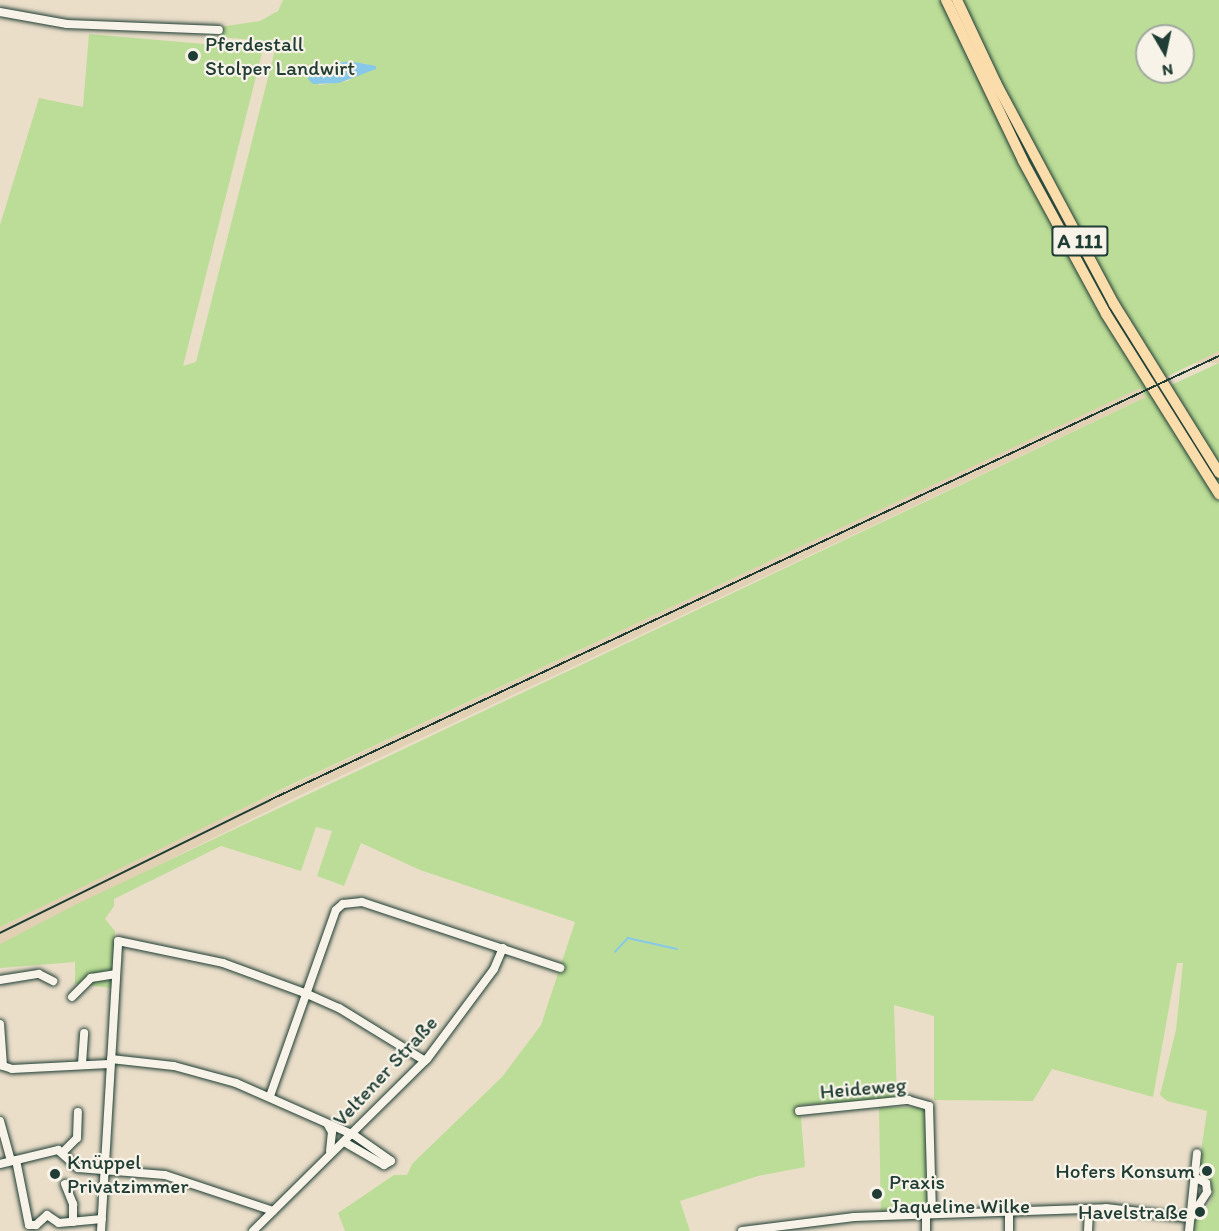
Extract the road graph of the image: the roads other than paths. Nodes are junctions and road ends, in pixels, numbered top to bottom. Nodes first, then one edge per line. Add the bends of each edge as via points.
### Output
1 (946, 0) edge
2 (957, 0) edge
3 (0, 12) edge
4 (219, 30) dead end
5 (1219, 473) edge
6 (1219, 494) edge
7 (503, 948) junction
8 (560, 968) dead end
9 (115, 974) junction
10 (0, 980) edge
11 (53, 981) dead end
12 (305, 993) junction
13 (72, 996) dead end
14 (0, 1024) edge
15 (84, 1033) dead end
16 (110, 1061) junction
17 (425, 1061) junction
18 (82, 1064) junction
19 (2, 1065) edge
20 (270, 1096) junction
21 (799, 1111) dead end
22 (78, 1112) dead end
23 (0, 1121) edge
24 (328, 1125) junction
25 (354, 1135) junction
26 (344, 1142) junction
27 (64, 1151) junction
28 (330, 1151) junction
29 (1197, 1153) dead end
30 (14, 1160) junction
31 (0, 1164) edge
32 (102, 1167) junction
33 (1194, 1174) junction
34 (64, 1184) dead end
35 (1089, 1209) junction
36 (273, 1211) junction
37 (1009, 1212) junction
38 (929, 1215) junction
39 (1190, 1218) junction
40 (102, 1220) junction
41 (815, 1220) junction
42 (73, 1222) junction
43 (101, 1231) edge
44 (254, 1231) edge
45 (742, 1231) edge
46 (817, 1231) edge
47 (926, 1231) edge
48 (1009, 1231) edge
49 (1088, 1231) edge
50 (1189, 1231) edge

1 - 6 highway, A 111 via 1023,161 1106,314
2 - 5 highway, A 111 via 996,83 1114,304
3 - 4 street via 67,24
7 - 8 street
7 - 12 street via 362,902 351,902 336,910
7 - 17 street, Veltener Straße via 494,969
9 - 12 street via 118,941 223,963
9 - 13 street via 91,978
9 - 16 street
10 - 11 street via 39,974
12 - 17 street via 339,1008
12 - 20 street
14 - 19 street
15 - 18 street
16 - 18 street
16 - 20 street via 189,1069
16 - 32 street
17 - 25 street, Veltener Straße
18 - 19 street
20 - 24 street
21 - 38 street, Heideweg via 908,1100 929,1106
22 - 27 street via 76,1138
23 - 30 street
24 - 25 street
24 - 28 street via 332,1132
25 - 26 street, Veltener Straße
25 - 26 street via 391,1161 384,1165
26 - 28 street, Veltener Straße
27 - 30 street via 53,1149
27 - 32 street via 78,1168
28 - 36 street, Veltener Straße
29 - 33 street
30 - 31 street
30 - 42 street via 29,1225 36,1225 47,1215 59,1223
32 - 36 street via 165,1175
32 - 40 street
33 - 39 street
33 - 39 street via 1206,1183 1207,1192
34 - 42 street via 74,1204
35 - 37 street
35 - 39 street
35 - 49 street
36 - 44 street, Veltener Straße
37 - 38 street
37 - 48 street
38 - 41 street
38 - 47 street
39 - 50 street
40 - 42 street
40 - 43 street
41 - 45 street
41 - 46 street

